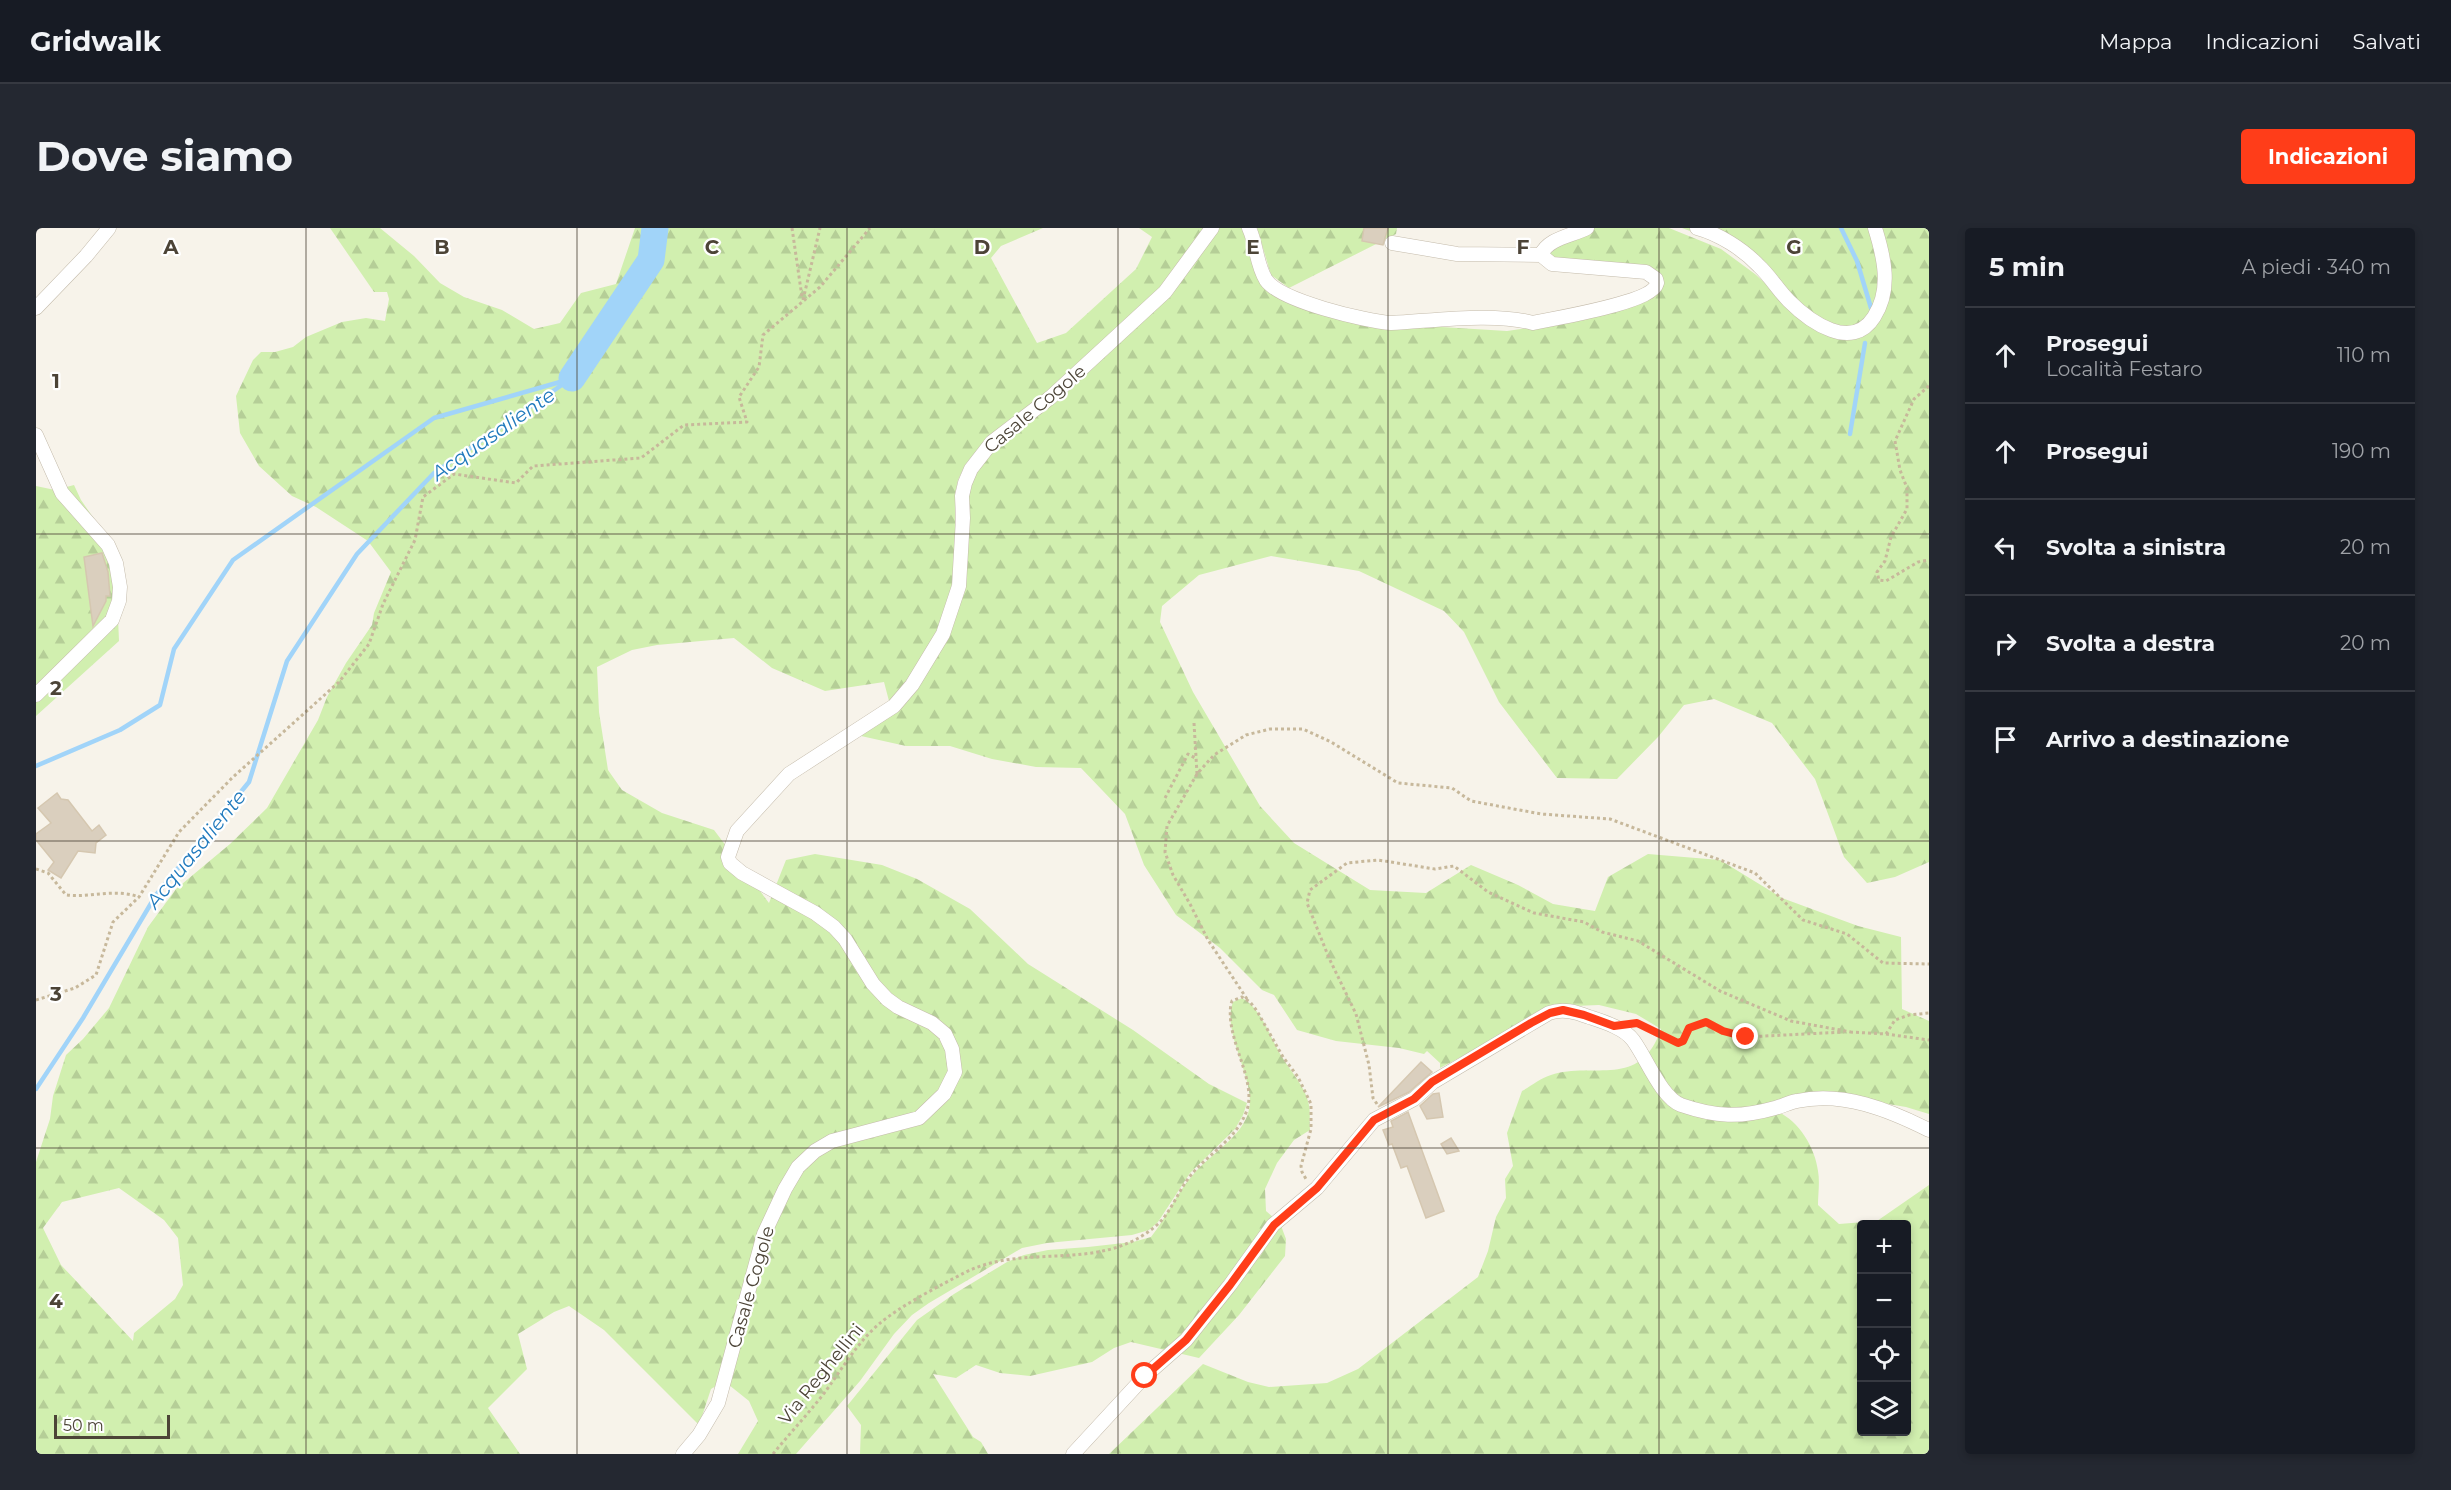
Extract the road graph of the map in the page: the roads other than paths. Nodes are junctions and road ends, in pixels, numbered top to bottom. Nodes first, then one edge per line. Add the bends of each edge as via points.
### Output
1 (109, 228) edge
2 (1212, 228) edge
3 (1249, 228) edge
4 (1587, 228) edge
5 (1697, 228) edge
6 (1875, 228) edge
7 (1392, 243) dead end
8 (1541, 255) junction
9 (36, 308) edge
10 (36, 435) edge
11 (36, 695) edge
12 (1929, 1130) edge
13 (682, 1454) edge
14 (1073, 1454) edge

1 - 9 street
2 - 13 street, Casale Cogole via 1165,292 1051,397 992,442 971,469 962,496 959,586 943,634 912,685 894,706 789,774 738,831 728,857 730,862 834,927 887,999 945,1034 955,1072 944,1094 919,1118 832,1141 798,1167 764,1234 718,1403
3 - 8 street via 1263,272 1272,286 1286,295 1375,321 1496,318 1533,323 1627,302 1657,287 1656,279 1646,273 1552,264
4 - 8 street via 1555,241
5 - 6 street via 1744,253 1812,320 1845,333 1855,333 1869,324 1879,306 1885,261
7 - 8 street via 1457,254
10 - 11 street via 62,493 108,545 120,587 112,620
12 - 14 street via 1894,1113 1848,1101 1797,1101 1731,1116 1680,1104 1667,1096 1632,1038 1614,1026 1584,1015 1563,1010 1550,1013 1374,1120 1317,1188 1274,1225 1186,1340 1145,1376

